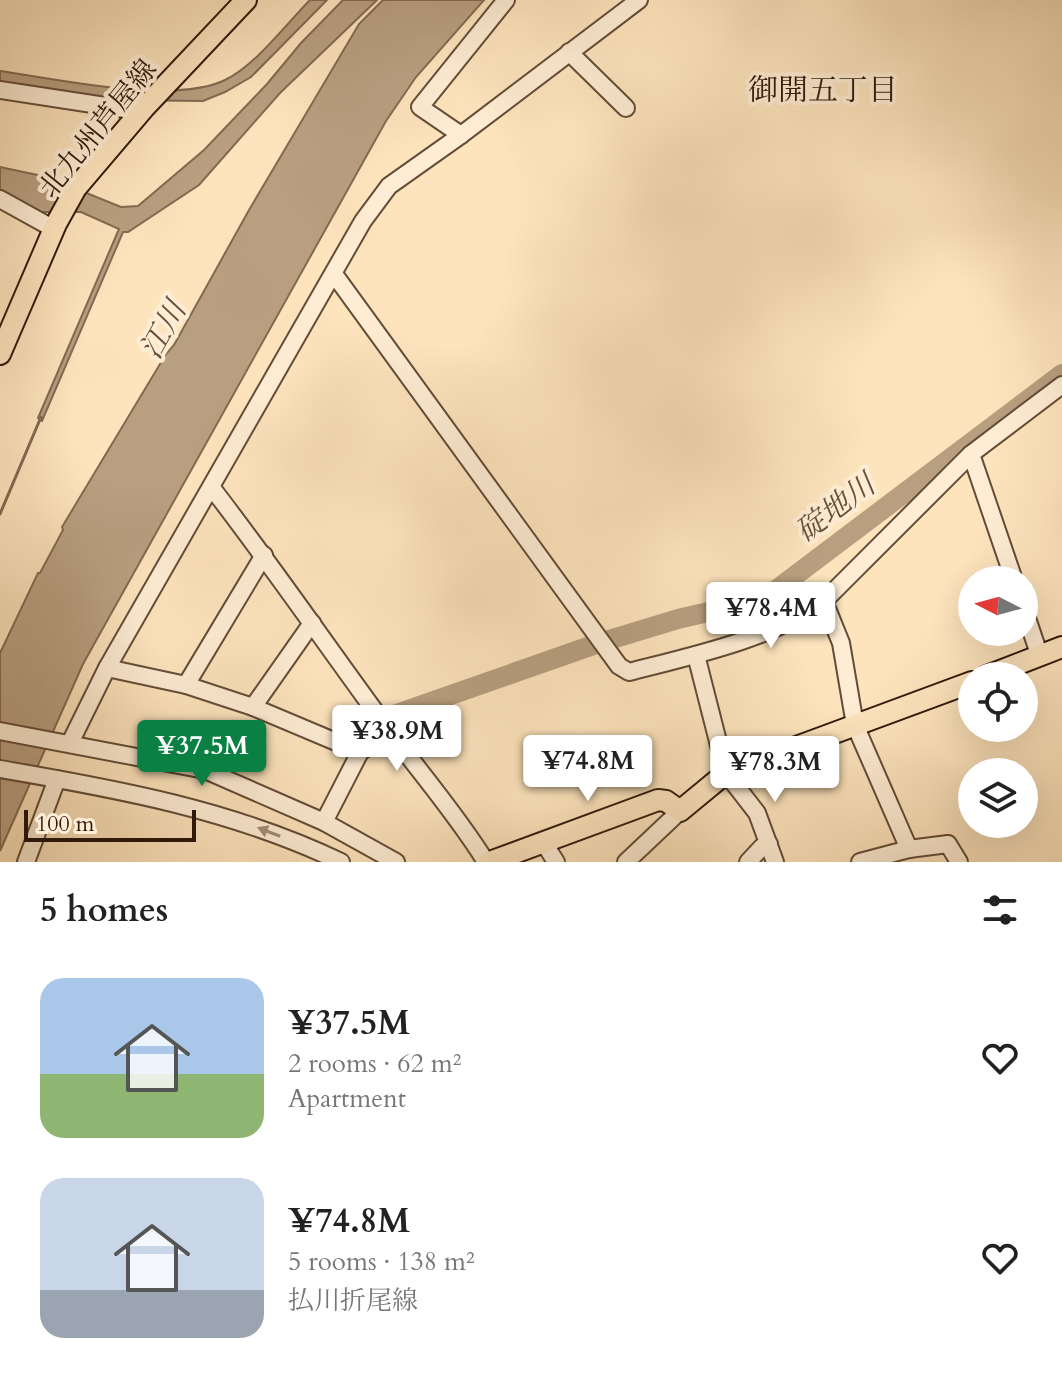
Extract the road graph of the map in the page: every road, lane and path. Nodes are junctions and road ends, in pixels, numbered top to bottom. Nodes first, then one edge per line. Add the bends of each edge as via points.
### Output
1 (230, 0) edge
2 (246, 0) edge
3 (506, 0) edge
4 (639, 0) edge
5 (569, 52) junction
6 (0, 90) edge
7 (626, 108) dead end
8 (134, 109) junction
9 (461, 135) junction
10 (0, 199) edge
11 (50, 224) junction
12 (334, 274) junction
13 (0, 323) edge
14 (0, 354) edge
15 (1062, 385) edge
16 (971, 454) junction
17 (212, 488) junction
18 (264, 555) junction
19 (1009, 566) edge
20 (824, 601) junction
21 (312, 623) junction
22 (1036, 646) edge
23 (1062, 647) edge
24 (696, 655) junction
25 (1040, 657) junction
26 (1026, 662) edge
27 (107, 668) junction
28 (186, 685) junction
29 (958, 687) edge
30 (253, 707) junction
31 (855, 725) junction
32 (0, 731) edge
33 (390, 731) junction
34 (66, 742) junction
35 (360, 752) junction
36 (0, 769) edge
37 (726, 773) junction
38 (50, 778) junction
39 (680, 811) junction
40 (324, 822) junction
41 (544, 843) junction
42 (769, 844) junction
43 (909, 849) junction
44 (26, 862) edge
45 (341, 862) edge
46 (396, 862) edge
47 (488, 862) edge
48 (556, 862) edge
49 (626, 862) edge
50 (748, 862) edge
51 (775, 862) edge
52 (860, 862) edge
53 (959, 862) edge

1 - 8 main road, 北九州芦屋線
2 - 8 main road, 北九州芦屋線
3 - 9 street via 420,107
4 - 5 street
5 - 7 street
5 - 9 street
6 - 8 street
8 - 11 main road, 北九州芦屋線 via 71,186
9 - 12 street via 389,186
10 - 11 street
11 - 13 main road, 北九州芦屋線
11 - 14 main road, 北九州芦屋線
12 - 17 street
12 - 24 street via 619,666 629,672
15 - 16 street
16 - 19 street
16 - 20 street
17 - 18 street
17 - 27 street
18 - 21 street
18 - 28 street
20 - 24 street via 791,622
20 - 31 street via 841,643
21 - 30 street
21 - 33 street
22 - 25 street
23 - 25 main road
24 - 37 street
25 - 26 main road
27 - 28 street
27 - 34 street
28 - 30 street
29 - 31 main road
30 - 35 street
31 - 37 main road
31 - 43 street
32 - 34 street
33 - 35 street
33 - 47 street
34 - 40 street via 205,770
35 - 40 street
36 - 38 street
37 - 39 main road
37 - 42 street via 757,813
38 - 44 street
45 -> 38 street via 190,806
39 - 41 main road via 658,800
39 - 49 street
40 - 46 street
41 - 47 main road
41 - 48 street
42 - 50 street
42 - 51 street
43 - 52 street
43 - 53 street via 948,844

